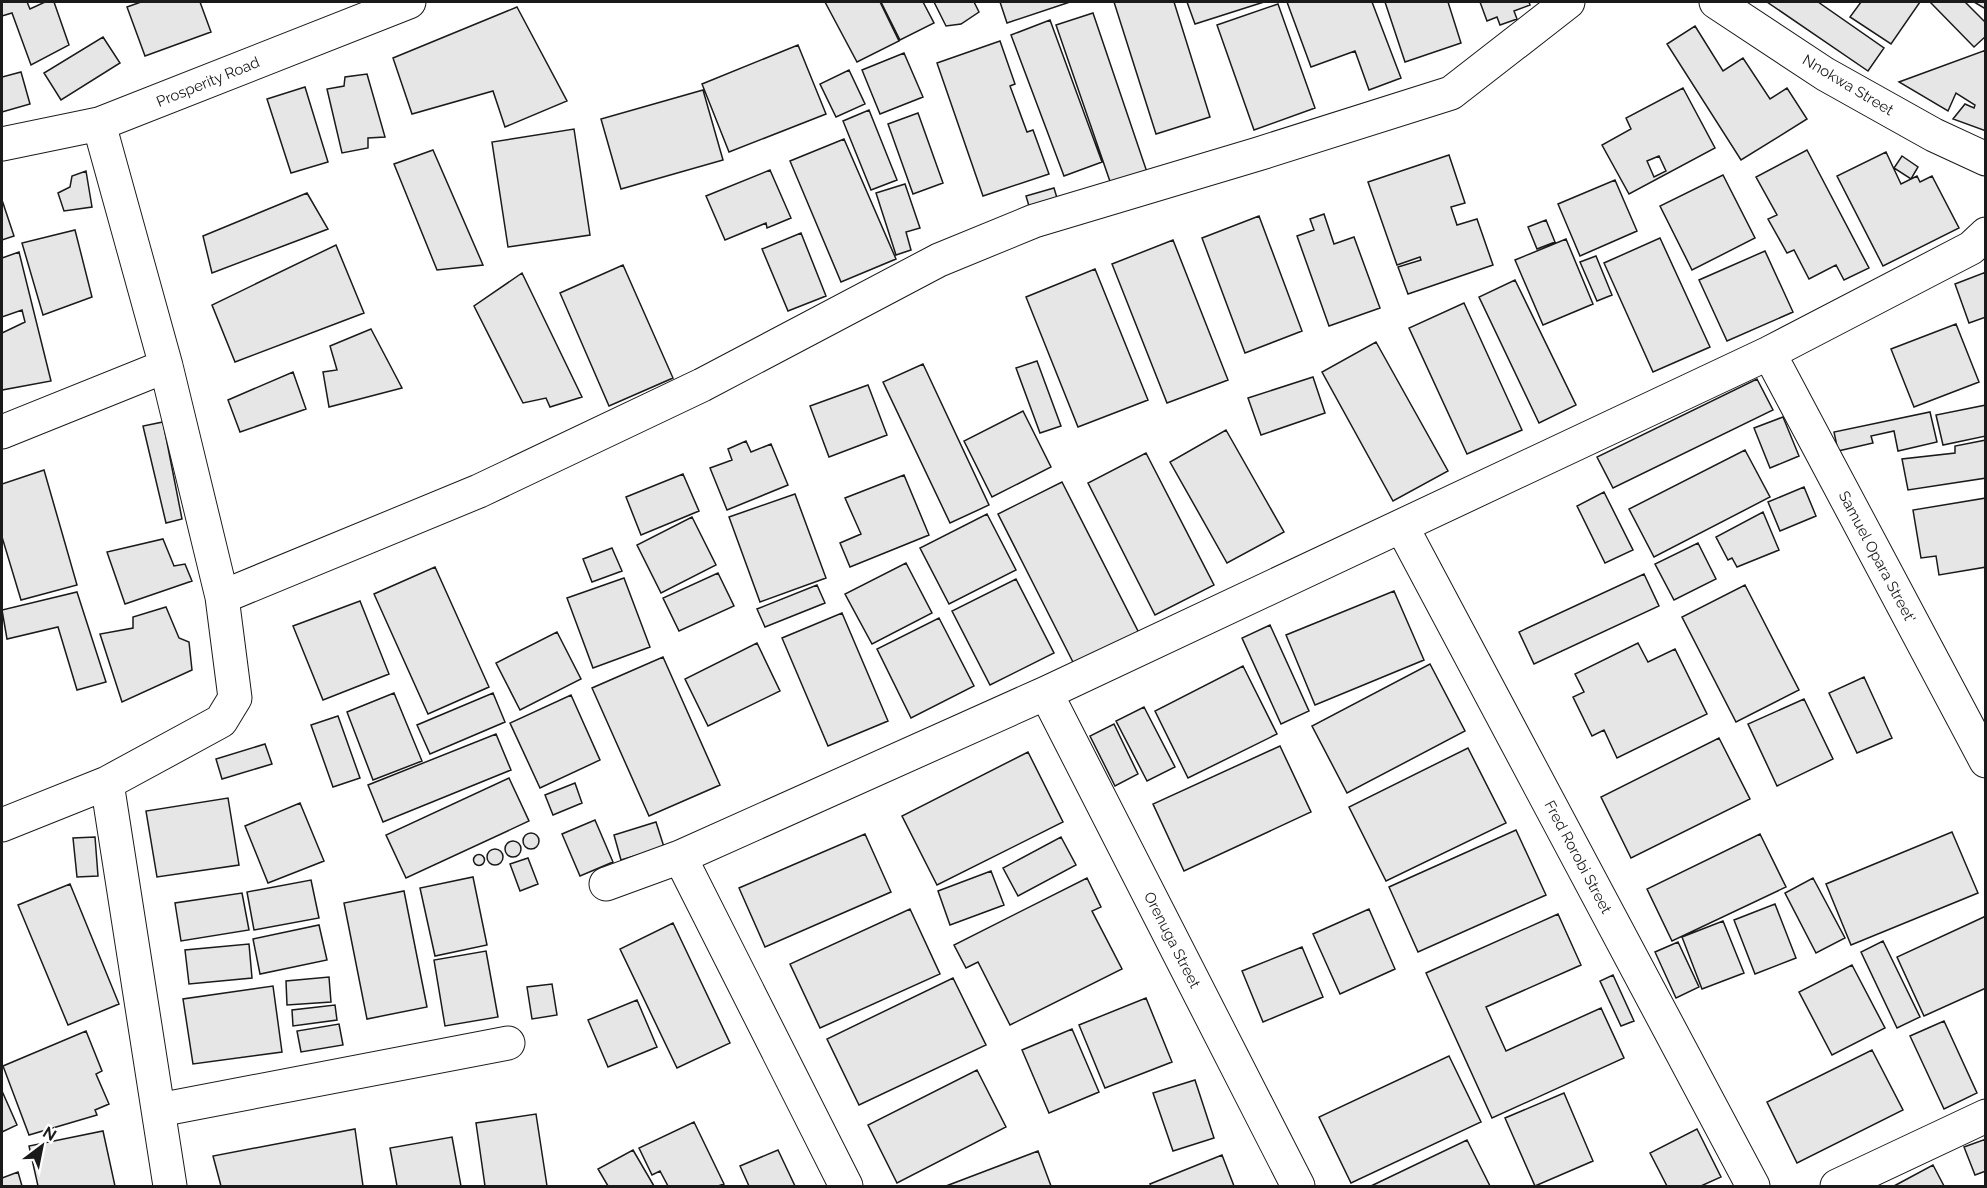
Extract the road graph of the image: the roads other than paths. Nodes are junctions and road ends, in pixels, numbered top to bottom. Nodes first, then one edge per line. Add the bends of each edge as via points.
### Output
1 (409, 2) edge
2 (1569, 2) edge
3 (1716, 2) edge
4 (99, 124) junction
5 (2, 144) edge
6 (1986, 159) edge
7 (1986, 234) edge
8 (1769, 353) junction
9 (166, 366) junction
10 (2, 432) edge
11 (1402, 527) junction
12 (222, 597) junction
13 (1046, 693) junction
14 (1986, 762) edge
15 (107, 783) junction
16 (2, 825) edge
17 (680, 857) junction
18 (606, 884) dead end
19 (508, 1043) dead end
20 (159, 1110) junction
21 (1986, 1116) edge
22 (170, 1186) edge
23 (846, 1186) edge
24 (1298, 1186) edge
25 (1753, 1186) edge
26 (1837, 1186) edge

1 - 4 street, Prosperity Road
2 - 12 street via 1451,93 1034,221 939,260 702,385 490,486
3 - 6 street, Nnokwa Street via 1825,74 1934,135
4 - 5 street, Prosperity Road
4 - 9 street
7 - 8 street via 1971,248
8 - 11 street
8 - 14 street, Samuel Opara Street'
9 - 10 street
9 - 12 street
11 - 13 street
11 - 25 street, Fred Rorobi Street
12 - 15 street via 235,698 221,721
13 - 17 street
13 - 24 street, Orenuga Street
15 - 16 street
15 - 20 street
17 - 18 street
17 - 23 street
19 - 20 street
20 - 22 street
21 - 26 street

